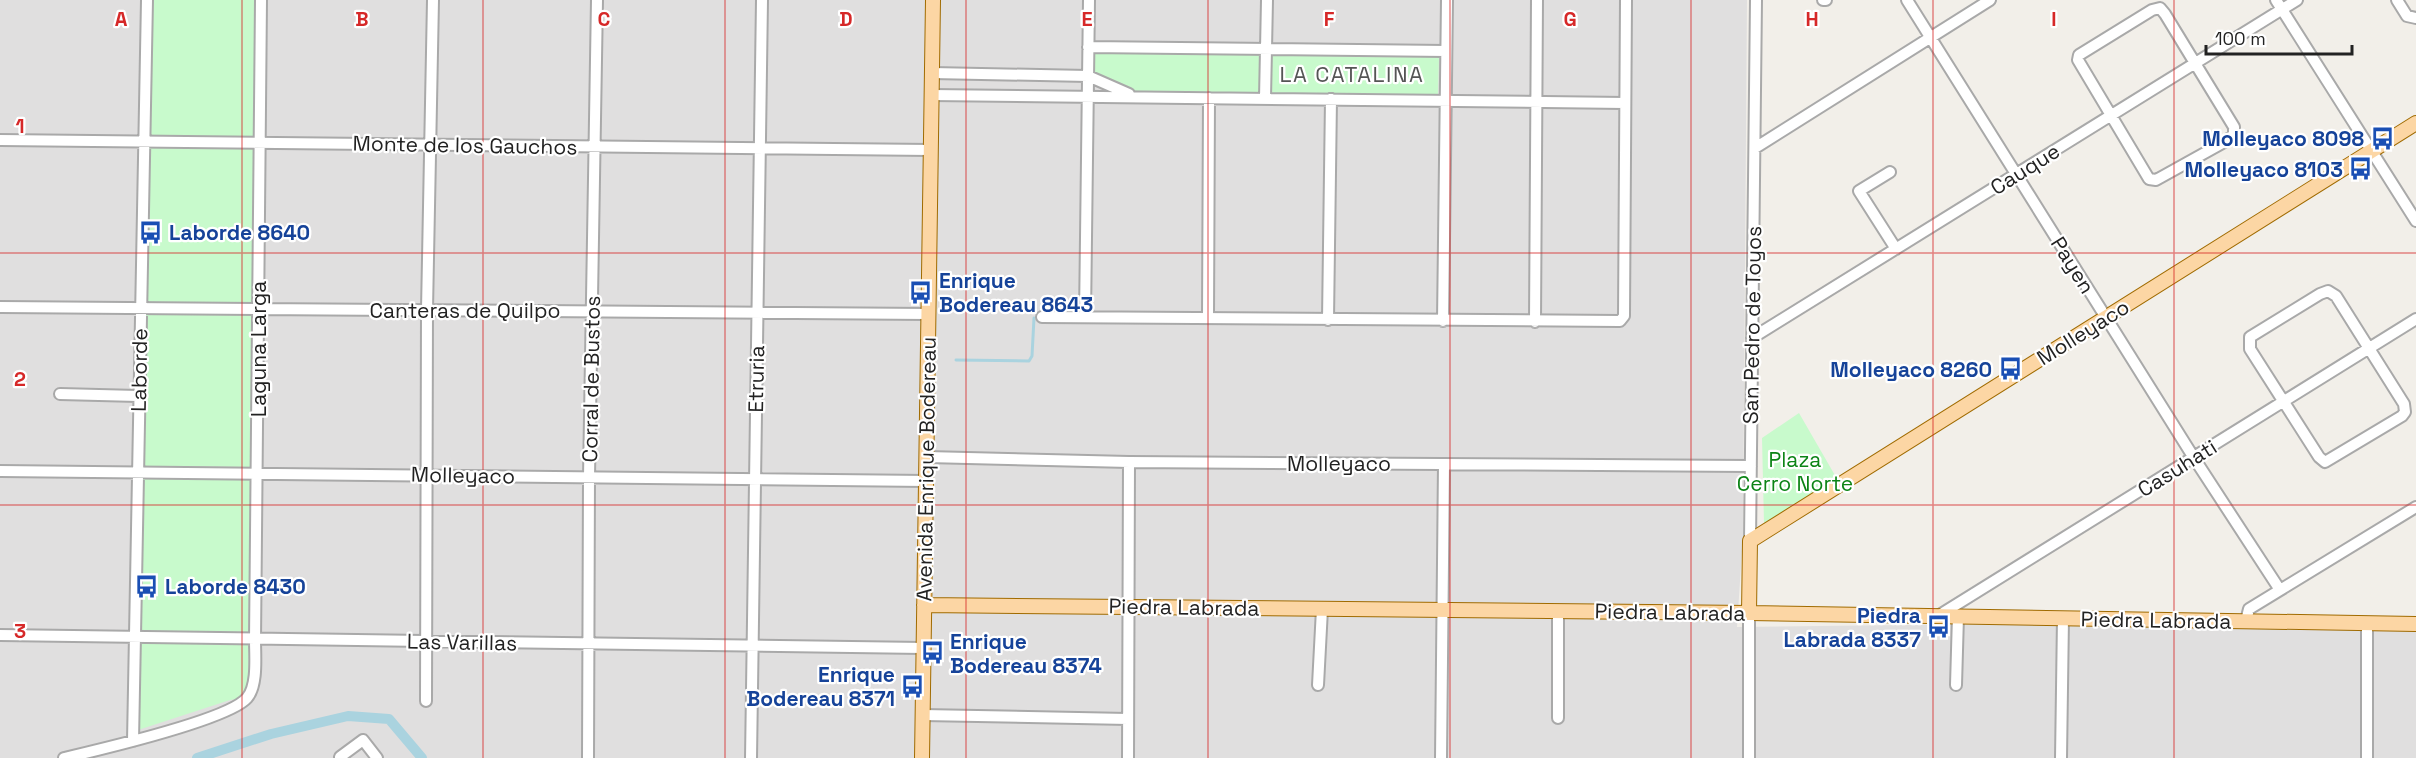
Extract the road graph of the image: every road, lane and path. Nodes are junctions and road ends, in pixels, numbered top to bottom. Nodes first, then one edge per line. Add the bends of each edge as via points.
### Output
1 (147, 0) edge
2 (261, 0) edge
3 (433, 0) edge
4 (597, 0) edge
5 (762, 0) edge
6 (933, 0) edge
7 (1089, 0) edge
8 (1267, 0) edge
9 (1447, 0) edge
10 (1537, 0) edge
11 (1626, 0) edge
12 (1756, 0) edge
13 (1908, 0) edge
14 (1990, 0) edge
15 (2297, 0) edge
16 (2397, 0) edge
17 (2279, 5) edge
18 (2416, 18) edge
19 (1931, 37) junction
20 (1088, 47) junction
21 (1266, 51) junction
22 (1446, 51) junction
23 (2195, 63) junction
24 (932, 73) junction
25 (1088, 76) junction
26 (931, 95) junction
27 (1087, 96) junction
28 (1135, 97) junction
29 (1209, 98) junction
30 (1265, 98) junction
31 (1331, 99) junction
32 (1446, 100) junction
33 (1536, 101) junction
34 (1625, 103) junction
35 (2111, 117) junction
36 (2416, 123) edge
37 (0, 140) edge
38 (144, 143) junction
39 (259, 143) junction
40 (431, 145) junction
41 (595, 146) junction
42 (759, 148) junction
43 (1755, 148) junction
44 (931, 150) junction
45 (2372, 151) junction
46 (1890, 172) dead end
47 (2016, 174) junction
48 (2416, 221) edge
49 (1896, 249) junction
50 (0, 307) edge
51 (141, 308) junction
52 (258, 309) junction
53 (428, 310) junction
54 (592, 311) junction
55 (758, 314) junction
56 (929, 314) junction
57 (1042, 317) dead end
58 (1085, 317) junction
59 (2106, 317) junction
60 (1208, 318) junction
61 (2416, 319) edge
62 (1328, 320) junction
63 (1443, 321) junction
64 (1535, 322) junction
65 (1752, 338) junction
66 (2368, 348) junction
67 (60, 393) dead end
68 (138, 396) junction
69 (2284, 401) junction
70 (927, 457) junction
71 (2193, 458) junction
72 (1129, 462) junction
73 (1444, 464) junction
74 (1750, 466) junction
75 (0, 471) edge
76 (137, 472) junction
77 (257, 472) junction
78 (428, 475) junction
79 (589, 477) junction
80 (755, 479) junction
81 (927, 481) junction
82 (2416, 507) edge
83 (1750, 540) junction
84 (2280, 590) junction
85 (924, 605) junction
86 (1128, 606) junction
87 (1322, 609) junction
88 (1443, 610) junction
89 (1558, 611) junction
90 (1749, 613) junction
91 (1938, 616) junction
92 (1958, 616) junction
93 (2063, 618) junction
94 (2246, 621) junction
95 (2367, 623) junction
96 (2416, 624) edge
97 (0, 635) edge
98 (135, 638) junction
99 (255, 640) junction
100 (427, 642) junction
101 (589, 644) junction
102 (752, 647) junction
103 (923, 648) junction
104 (1318, 685) dead end
105 (1956, 685) dead end
106 (426, 701) dead end
107 (923, 715) junction
108 (1558, 718) dead end
109 (1128, 719) junction
110 (134, 741) junction
111 (93, 755) edge
112 (340, 757) edge
113 (64, 758) edge
114 (376, 758) edge
115 (588, 758) edge
116 (751, 758) edge
117 (922, 758) edge
118 (1128, 758) edge
119 (1441, 758) edge
120 (1749, 758) edge
121 (2061, 758) edge
122 (2367, 758) edge

1 - 38 street, Laborde
2 - 39 street, Laguna Larga
3 - 40 street
4 - 41 street, Corral de Bustos
5 - 42 street, Etruria
6 - 24 main road, Avenida Enrique Bodereau
7 - 20 street
8 - 21 street
9 - 22 street
10 - 33 street
11 - 34 street
12 - 43 street, San Pedro de Toyos
13 - 19 street, Payen
14 - 19 street
15 - 17 street, Cauque
16 - 18 street via 2407,16
17 - 23 street, Cauque
17 - 45 street
19 - 43 street
19 - 47 street, Payen
20 - 21 street
20 - 25 street
21 - 22 street
21 - 30 street
22 - 32 street
23 - 35 street, Cauque
23 - 35 street via 2160,9 2152,10 2079,55 2078,60
23 - 35 street via 2234,127 2228,140 2156,180 2149,179
24 - 25 street
24 - 26 main road, Avenida Enrique Bodereau
25 - 27 street
25 - 28 street
26 - 27 street
26 - 44 main road, Avenida Enrique Bodereau
27 - 28 street
27 - 58 street
28 - 29 street
29 - 30 street
29 - 60 street
30 - 31 street
31 - 32 street
31 - 62 street
32 - 33 street
32 - 63 street
33 - 34 street
33 - 64 street
34 - 64 street via 1623,322
35 - 47 street, Cauque
36 - 45 main road, Molleyaco
37 - 38 street, Monte de los Gauchos
38 - 39 street, Monte de los Gauchos
38 - 51 street, Laborde
39 - 40 street, Monte de los Gauchos
39 - 52 street, Laguna Larga
40 - 41 street, Monte de los Gauchos
40 - 53 street
41 - 42 street, Monte de los Gauchos
41 - 54 street, Corral de Bustos
42 - 44 street, Monte de los Gauchos
42 - 55 street, Etruria
43 - 65 street, San Pedro de Toyos
44 - 56 main road, Avenida Enrique Bodereau
45 - 48 street
45 - 59 main road, Molleyaco
46 - 49 street via 1859,191
47 - 49 street, Cauque
47 - 59 street, Payen
49 - 65 street, Cauque
50 - 51 street, Canteras de Quilpo
51 - 52 street, Canteras de Quilpo
51 - 68 street, Laborde
52 - 53 street, Canteras de Quilpo
52 - 77 street, Laguna Larga
53 - 54 street, Canteras de Quilpo
53 - 78 street
54 - 55 street, Canteras de Quilpo
54 - 79 street, Corral de Bustos
55 - 56 street, Canteras de Quilpo
55 - 80 street, Etruria
56 - 70 main road, Avenida Enrique Bodereau
57 - 58 street
58 - 60 street
59 - 71 street, Payen
59 - 83 main road, Molleyaco
60 - 62 street
61 - 66 street, Casuhati
62 - 63 street
63 - 64 street
65 - 74 street, San Pedro de Toyos
66 - 69 street, Casuhati
66 - 69 street via 2336,296 2328,291 2250,337 2250,349
66 - 69 street via 2404,404 2402,416 2325,462
67 - 68 street
68 - 76 street, Laborde
69 - 71 street, Casuhati
70 - 72 street, Molleyaco
70 - 81 main road, Avenida Enrique Bodereau
71 - 84 street, Payen
71 - 91 street, Casuhati
72 - 73 street, Molleyaco
72 - 86 street
73 - 74 street, Molleyaco
73 - 88 street
74 - 83 street, San Pedro de Toyos
75 - 76 street, Molleyaco
76 - 77 street, Molleyaco
76 - 98 street, Laborde
77 - 78 street, Molleyaco
77 - 99 street, Laguna Larga
78 - 79 street, Molleyaco
78 - 100 street
79 - 80 street, Molleyaco
79 - 101 street, Corral de Bustos
80 - 81 street, Molleyaco
80 - 102 street, Etruria
81 - 85 main road, Avenida Enrique Bodereau
82 - 84 street
83 - 90 main road, San Pedro de Toyos
84 - 94 street via 2249,609
85 - 86 main road, Piedra Labrada
85 - 103 main road, Avenida Enrique Bodereau
86 - 87 main road, Piedra Labrada
86 - 109 street
87 - 88 main road, Piedra Labrada
87 - 104 street
88 - 89 main road, Piedra Labrada
88 - 119 street
89 - 90 main road, Piedra Labrada
89 - 108 street
90 - 91 main road, Piedra Labrada
90 - 120 street, San Pedro de Toyos
91 - 92 main road, Piedra Labrada
92 - 93 main road, Piedra Labrada
92 - 105 street
93 - 94 main road, Piedra Labrada
93 - 121 street
94 - 95 main road, Piedra Labrada
95 - 96 main road, Piedra Labrada
95 - 122 street
97 - 98 street, Las Varillas
98 - 99 street, Las Varillas
98 - 110 street, Laborde
99 - 100 street, Las Varillas
99 - 110 street, Laguna Larga via 253,681 248,697 240,704
100 - 101 street, Las Varillas
100 - 106 street
101 - 102 street, Las Varillas
101 - 115 street, Corral de Bustos
102 - 103 street, Las Varillas
102 - 116 street, Etruria
103 - 107 main road, Avenida Enrique Bodereau
107 - 109 street
107 - 117 main road, Avenida Enrique Bodereau
109 - 118 street
110 - 111 street
111 - 113 street
112 - 114 street via 363,740

